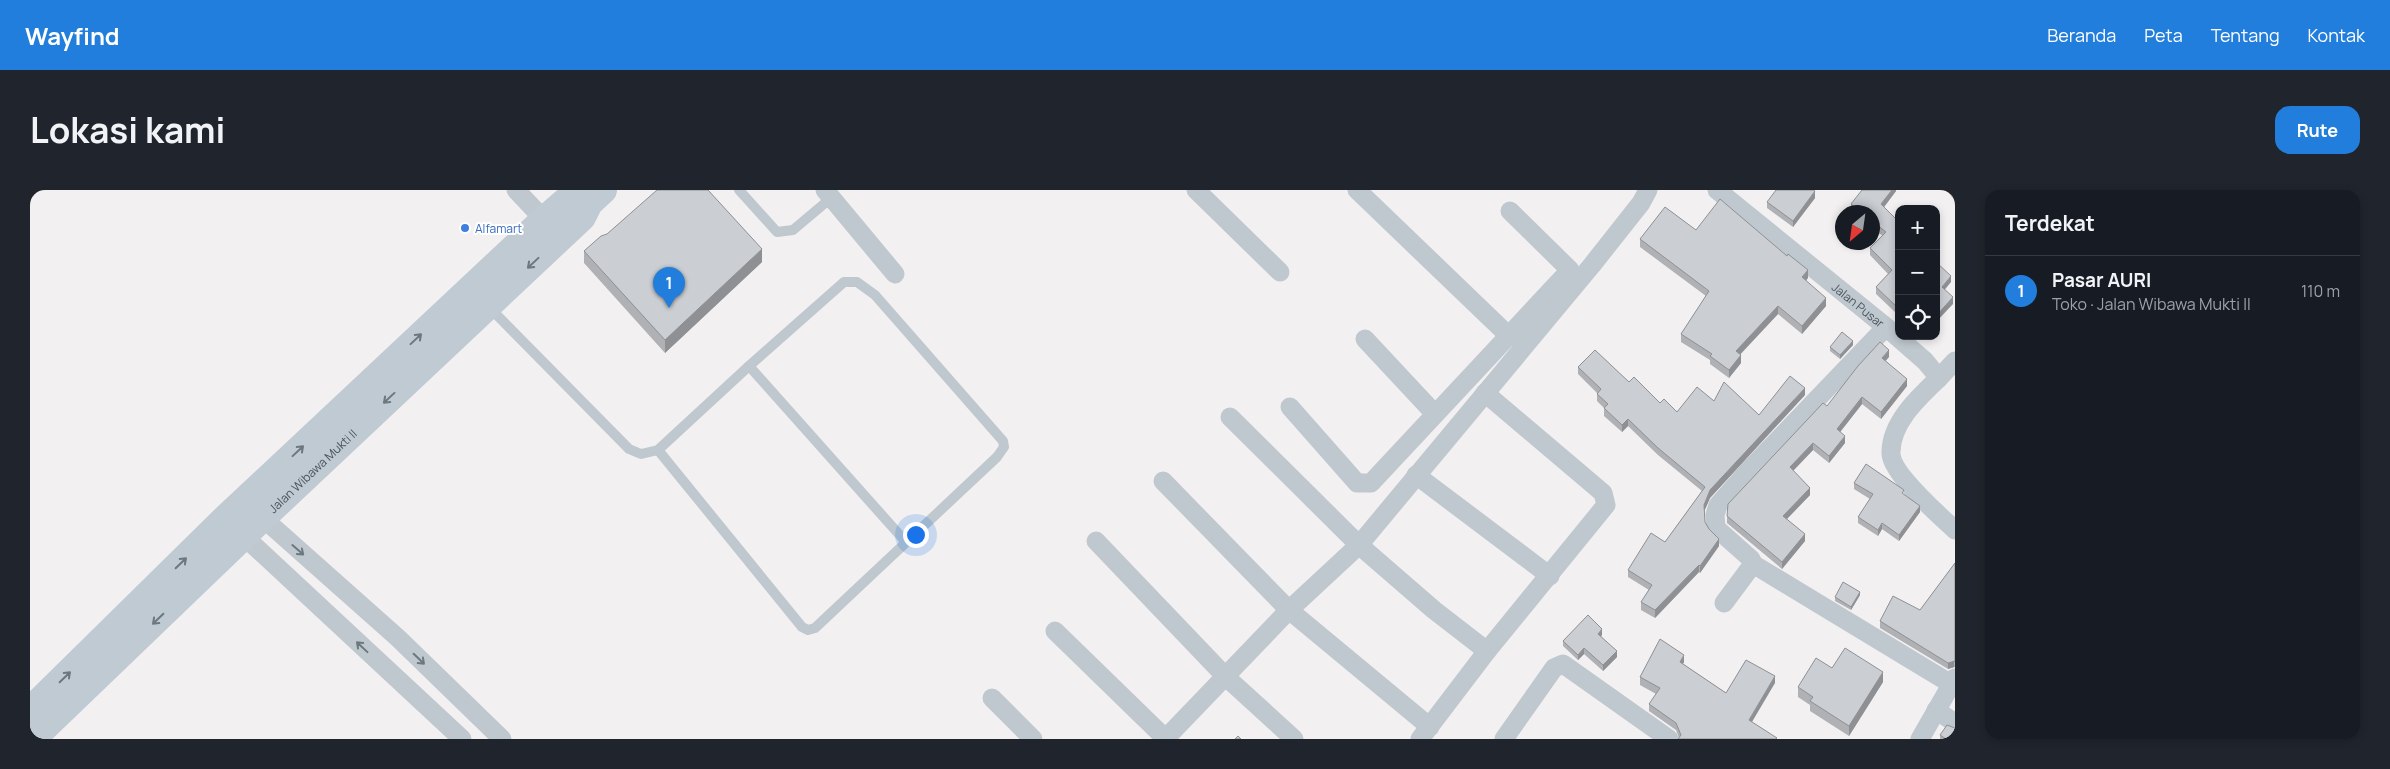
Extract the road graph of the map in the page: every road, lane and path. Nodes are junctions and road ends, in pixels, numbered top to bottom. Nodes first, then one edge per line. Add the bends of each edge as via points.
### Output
1 (516, 190) edge
2 (739, 190) edge
3 (1196, 190) edge
4 (1357, 190) edge
5 (1648, 190) edge
6 (1717, 190) edge
7 (828, 194) edge
8 (579, 200) edge
9 (1510, 211) dead end
10 (553, 228) junction
11 (1280, 272) dead end
12 (895, 274) dead end
13 (481, 295) junction
14 (1886, 327) junction
15 (1510, 337) junction
16 (1365, 340) dead end
17 (1955, 361) edge
18 (749, 366) junction
19 (1939, 378) junction
20 (1485, 393) junction
21 (1290, 407) dead end
22 (1435, 414) junction
23 (1230, 417) dead end
24 (658, 450) junction
25 (1416, 475) junction
26 (1163, 481) dead end
27 (244, 519) junction
28 (1955, 530) edge
29 (905, 541) junction
30 (1096, 541) dead end
31 (1359, 544) junction
32 (1753, 564) junction
33 (1550, 576) junction
34 (1724, 603) dead end
35 (1289, 610) junction
36 (1055, 631) dead end
37 (1488, 651) junction
38 (1226, 676) junction
39 (1953, 681) edge
40 (992, 698) dead end
41 (1936, 710) junction
42 (30, 711) edge
43 (480, 718) junction
44 (1955, 723) edge
45 (1425, 733) edge
46 (460, 738) edge
47 (32, 739) edge
48 (502, 739) edge
49 (1033, 739) edge
50 (1165, 739) edge
51 (1294, 739) edge
52 (1504, 739) edge
53 (1669, 739) edge
54 (1920, 739) edge

1 - 10 street
2 - 7 lane via 776,232 793,230
3 - 11 street
4 - 15 street
5 - 20 street via 1592,266
6 - 14 street, Jalan Pusar
7 - 12 street
8 - 10 main road, Jalan Wibawa Mukti II
9 - 15 street via 1570,270
10 - 13 main road, Jalan Wibawa Mukti II
13 - 24 lane via 629,449 641,454
13 - 27 main road, Jalan Wibawa Mukti II
14 - 19 street, Jalan Pusar via 1925,360
14 - 32 street via 1718,505 1716,528
15 - 22 street
16 - 22 street
17 - 19 street
18 - 24 lane
18 - 29 lane
18 - 29 lane via 844,282 857,282 876,295 1003,441 1004,447
19 - 28 street via 1903,417 1892,439 1891,456 1921,499
20 - 25 street
20 - 33 street via 1603,493 1606,505
21 - 22 street via 1357,484 1371,483
23 - 31 street
24 - 29 lane via 802,627 808,630 815,628
25 - 31 street
25 - 33 street
26 - 35 street
42 -> 27 main road, Jalan Wibawa Mukti II
27 -> 43 street via 398,638
46 -> 27 street
27 -> 47 main road, Jalan Wibawa Mukti II
30 - 38 street
31 - 35 street
31 - 37 street via 1434,610
32 - 34 street
32 - 39 street
33 - 37 street
35 - 38 street
35 - 45 street
36 - 50 street
37 - 45 street
38 - 50 street
38 - 51 street
39 - 41 street
40 - 49 street
41 - 44 street
41 - 54 street
43 - 46 street
43 - 48 street
52 - 53 street via 1554,668 1563,664

